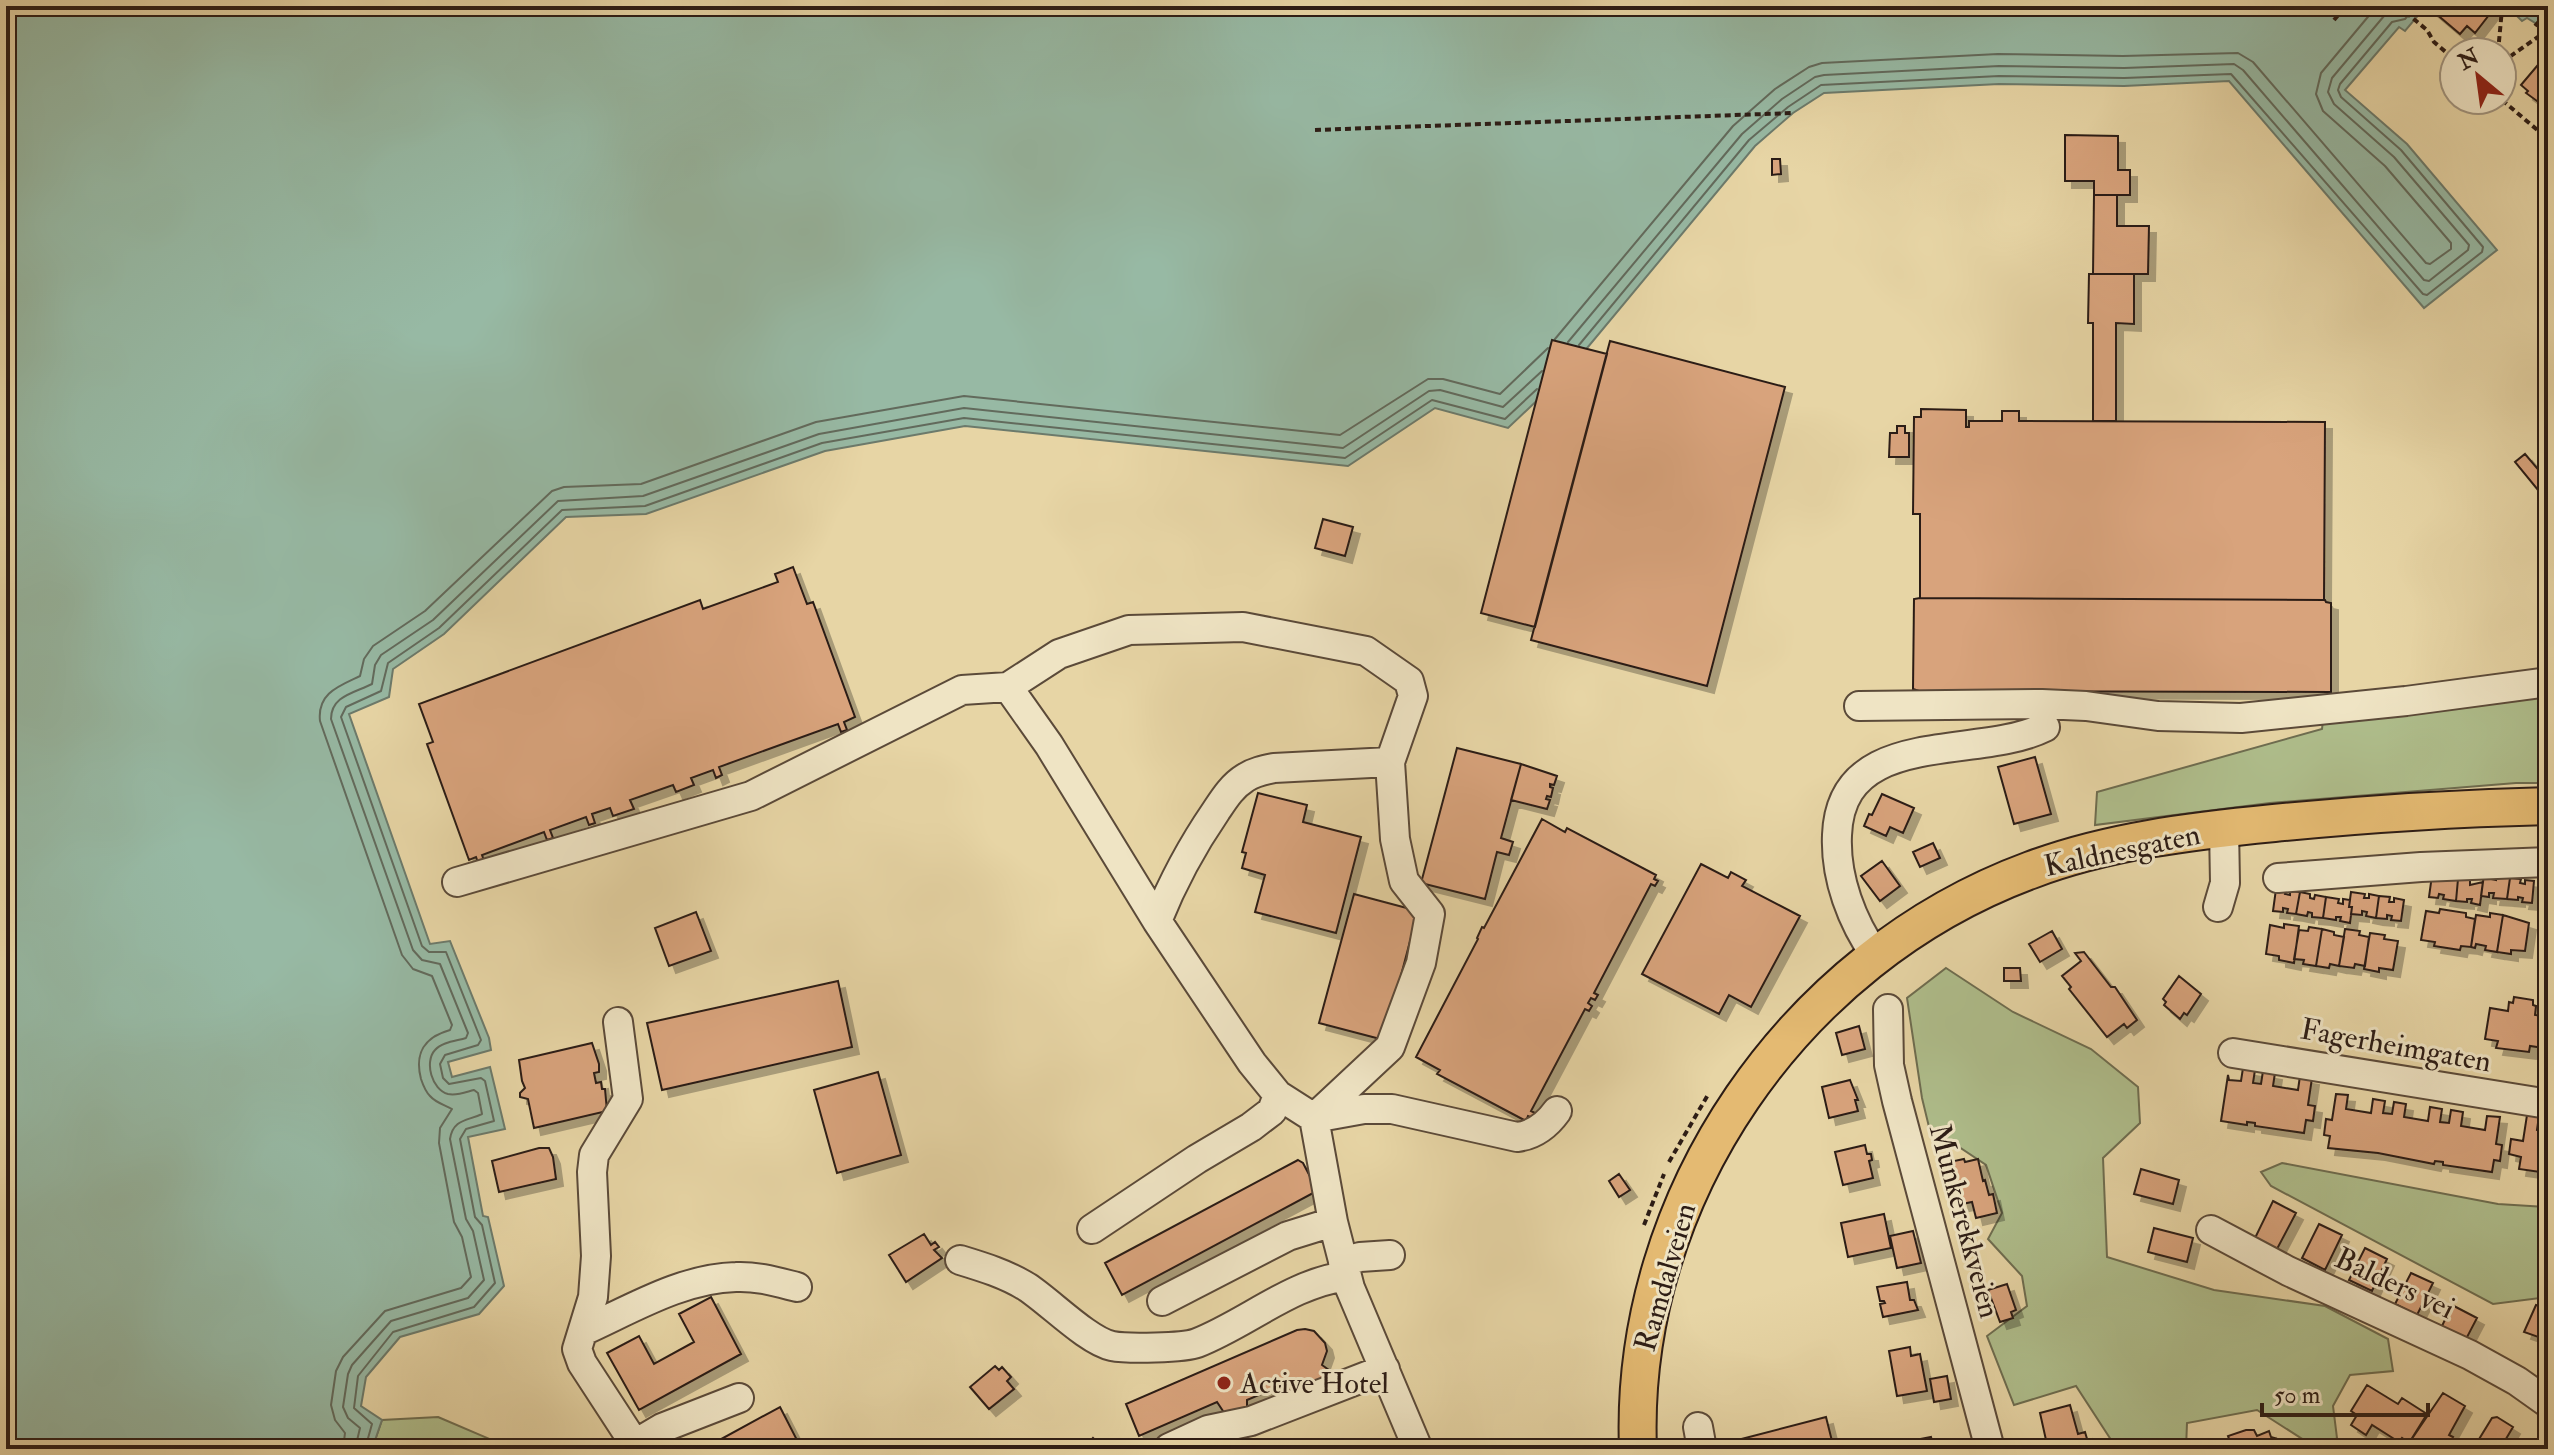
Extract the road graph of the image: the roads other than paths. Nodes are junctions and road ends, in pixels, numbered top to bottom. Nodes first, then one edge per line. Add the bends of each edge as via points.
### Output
1 (2548, 682) edge
2 (1008, 687) junction
3 (1859, 706) dead end
4 (2045, 727) dead end
5 (1390, 762) junction
6 (2548, 806) edge
7 (2224, 828) junction
8 (2548, 862) edge
9 (2278, 878) dead end
10 (457, 882) dead end
11 (2218, 907) dead end
12 (1157, 921) junction
13 (1876, 956) junction
14 (1821, 1003) joint
15 (1888, 1009) dead end
16 (618, 1022) dead end
17 (2233, 1053) dead end
18 (1278, 1095) junction
19 (2548, 1104) edge
20 (1557, 1111) dead end
21 (1314, 1118) junction
22 (1333, 1222) junction
23 (1092, 1229) dead end
24 (2211, 1230) dead end
25 (1390, 1255) dead end
26 (960, 1260) dead end
27 (1345, 1269) junction
28 (797, 1287) dead end
29 (1162, 1301) dead end
30 (583, 1331) junction
31 (1385, 1369) junction
32 (739, 1398) dead end
33 (2548, 1403) edge
34 (637, 1446) edge
35 (1169, 1448) edge
36 (1418, 1449) edge
37 (1638, 1449) edge
38 (1990, 1449) edge

1 - 3 street via 2241,718 2042,704
2 - 5 street via 1059,654 1129,630 1243,627 1366,651 1409,681 1413,696
2 - 10 street via 962,690 751,796
2 - 12 street
4 - 13 street via 1888,761 1854,784 1838,818 1836,852 1856,923
5 - 12 street via 1274,768 1243,779 1194,844
5 - 21 street via 1395,839 1404,881 1430,914 1421,963 1390,1047
6 - 7 main road, Kaldnesgaten via 2362,814
7 - 11 street, Kaldnesgaten via 2225,883
7 - 13 main road, Kaldnesgaten via 2113,846 2031,870 1930,919
8 - 9 street
12 - 18 street
13 - 14 main road, Kaldnesgaten
14 - 37 main road, Ramdalveien via 1736,1105 1694,1179 1669,1239 1650,1306 1640,1370
15 - 38 street, Munkerekkveien via 1889,1065 1897,1101
16 - 30 street via 628,1099 594,1155 596,1256 593,1297
17 - 19 street, Fagerheimgaten
18 - 21 street
18 - 23 street via 1272,1111 1251,1127
20 - 21 street via 1537,1130 1517,1137 1392,1109
21 - 22 street
22 - 27 street
22 - 29 street via 1288,1236
24 - 33 street, Balders vei via 2470,1355
25 - 27 street via 1360,1257
26 - 27 street via 1020,1283 1101,1342 1130,1347 1196,1344
27 - 31 street
28 - 30 street via 734,1277 686,1286
30 - 34 street via 577,1349 582,1363
31 - 35 street
31 - 36 street
32 - 34 street via 662,1428

